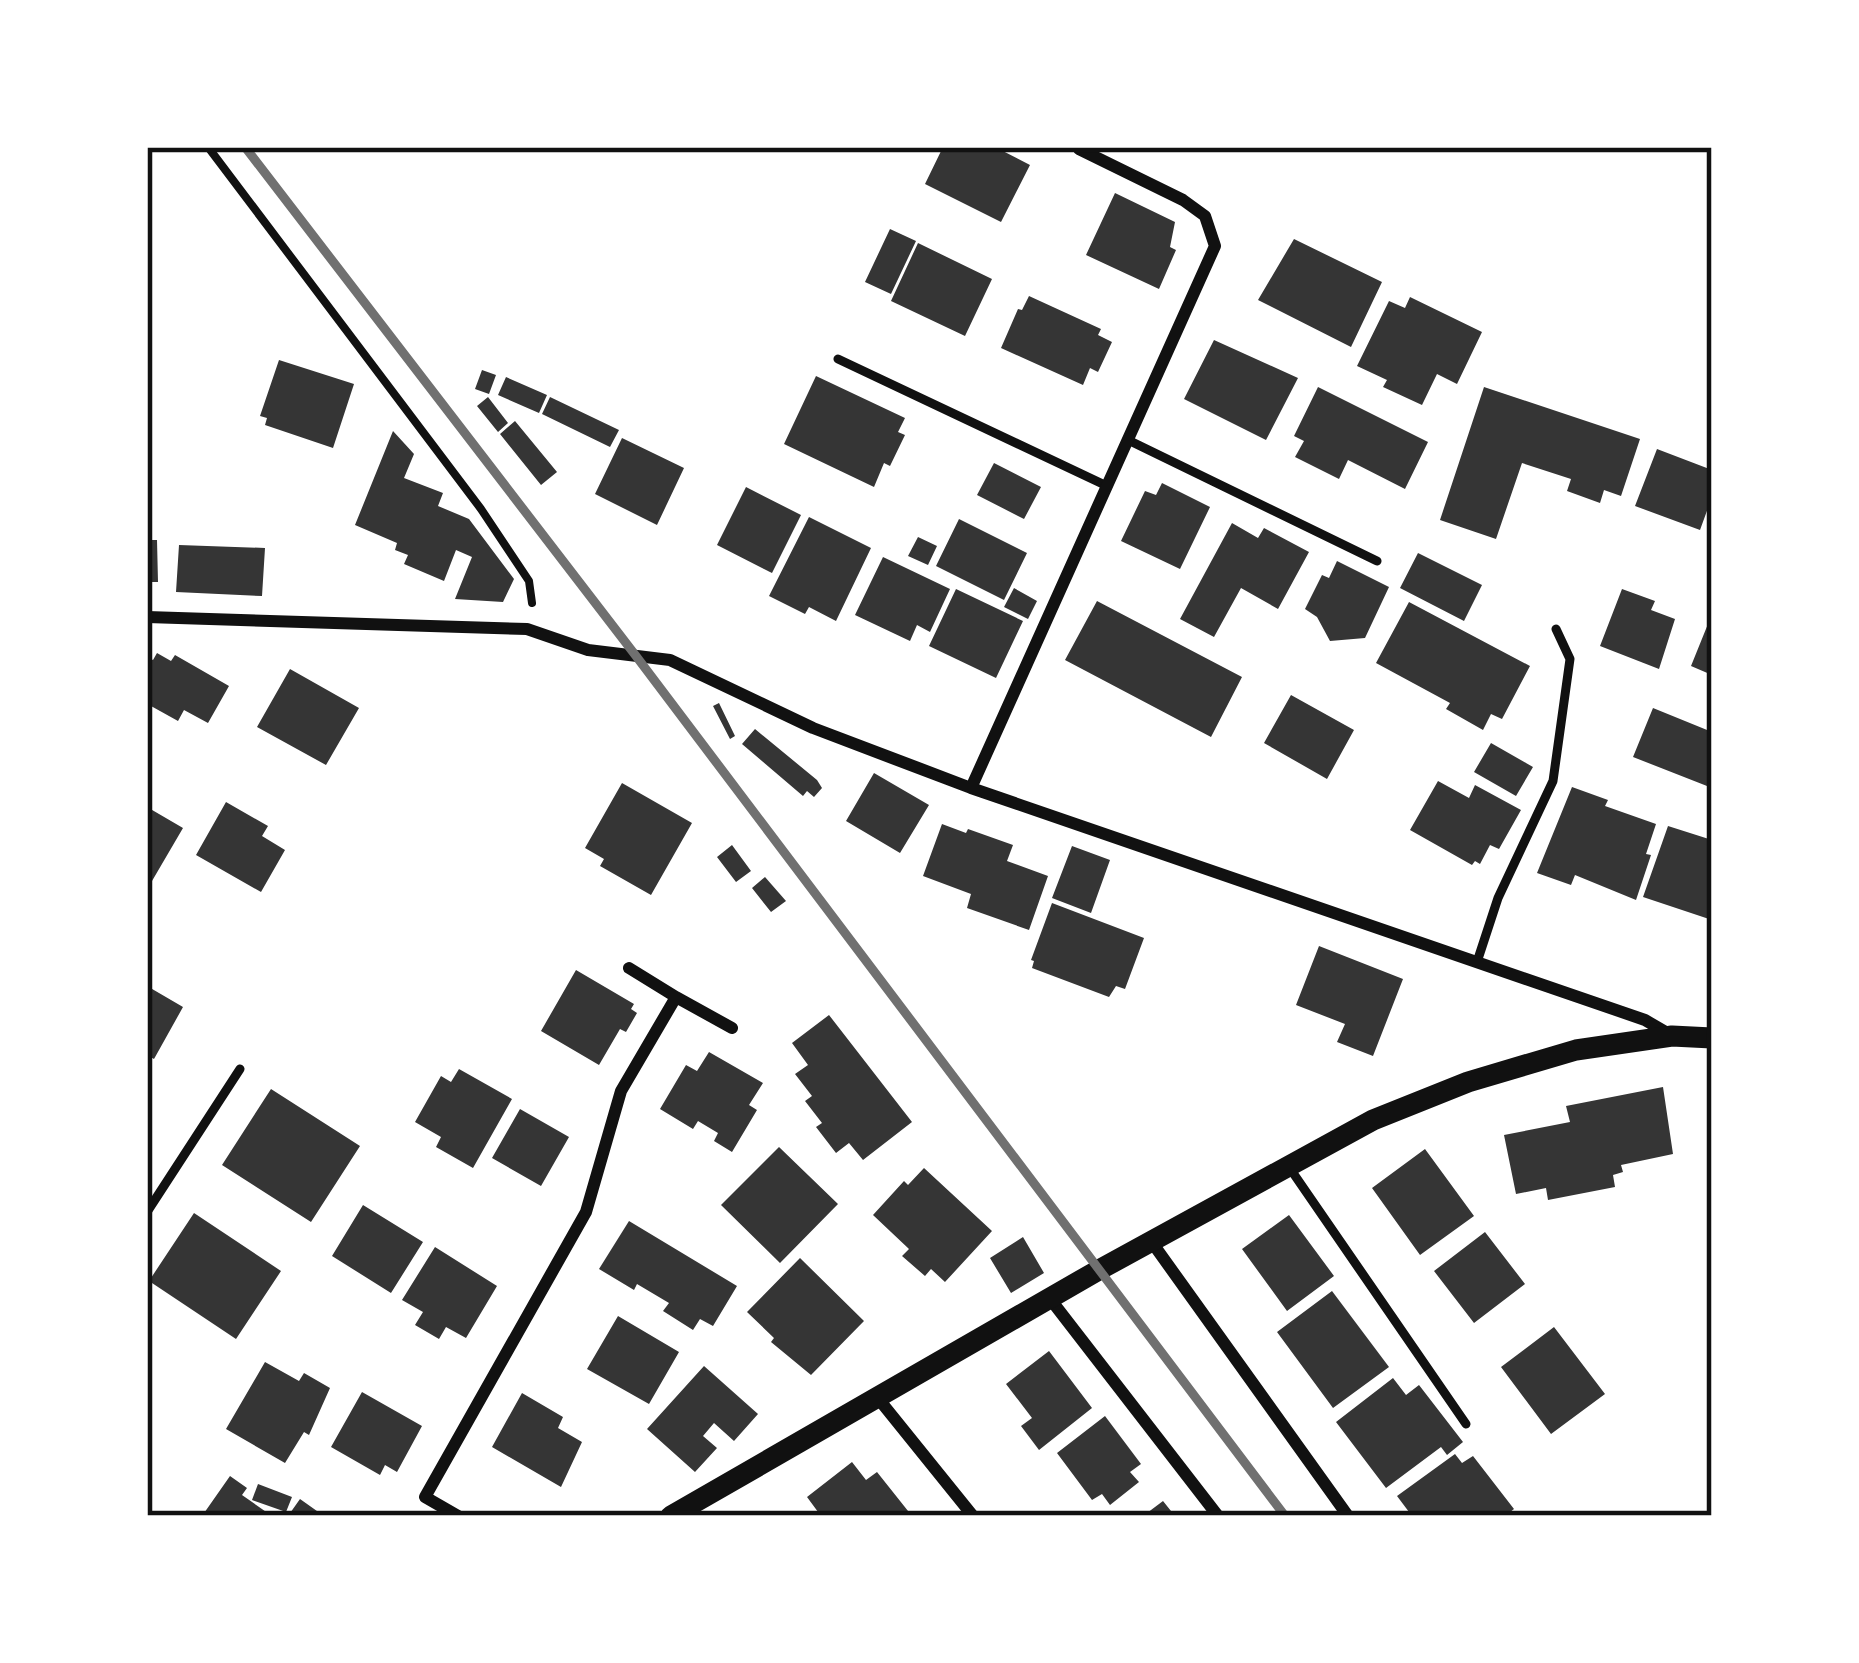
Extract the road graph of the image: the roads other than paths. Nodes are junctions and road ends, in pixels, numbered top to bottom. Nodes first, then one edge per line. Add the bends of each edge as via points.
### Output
1 (1078, 149) edge
2 (838, 359) dead end
3 (1128, 440) junction
4 (1107, 486) junction
5 (1377, 561) dead end
6 (147, 617) edge
7 (1556, 629) dead end
8 (971, 788) junction
9 (1477, 962) junction
10 (629, 968) dead end
11 (676, 997) junction
12 (732, 1028) dead end
13 (1672, 1036) junction
14 (1712, 1038) edge
15 (239, 1069) dead end
16 (1288, 1166) junction
17 (147, 1213) edge
18 (1151, 1241) junction
19 (1051, 1300) junction
20 (877, 1396) junction
21 (1466, 1424) dead end
22 (458, 1516) edge
23 (671, 1516) edge
24 (973, 1516) edge
25 (1218, 1516) edge
26 (1348, 1516) edge

1 - 3 street via 1183,200 1205,216 1215,246
2 - 4 lane
3 - 4 street
3 - 5 lane
4 - 8 street
6 - 8 street via 526,629 588,650 670,660 812,728
7 - 9 lane via 1570,659 1553,781
8 - 9 street
9 - 13 street via 1646,1019
10 - 11 street
11 - 12 street
11 - 22 street via 621,1090 586,1212 425,1497
13 - 14 street
13 - 16 street via 1522,1063 1373,1120
15 - 17 lane
16 - 18 street
16 - 21 lane
18 - 19 street
18 - 26 street
19 - 20 street
19 - 25 street
20 - 23 street
20 - 24 street

